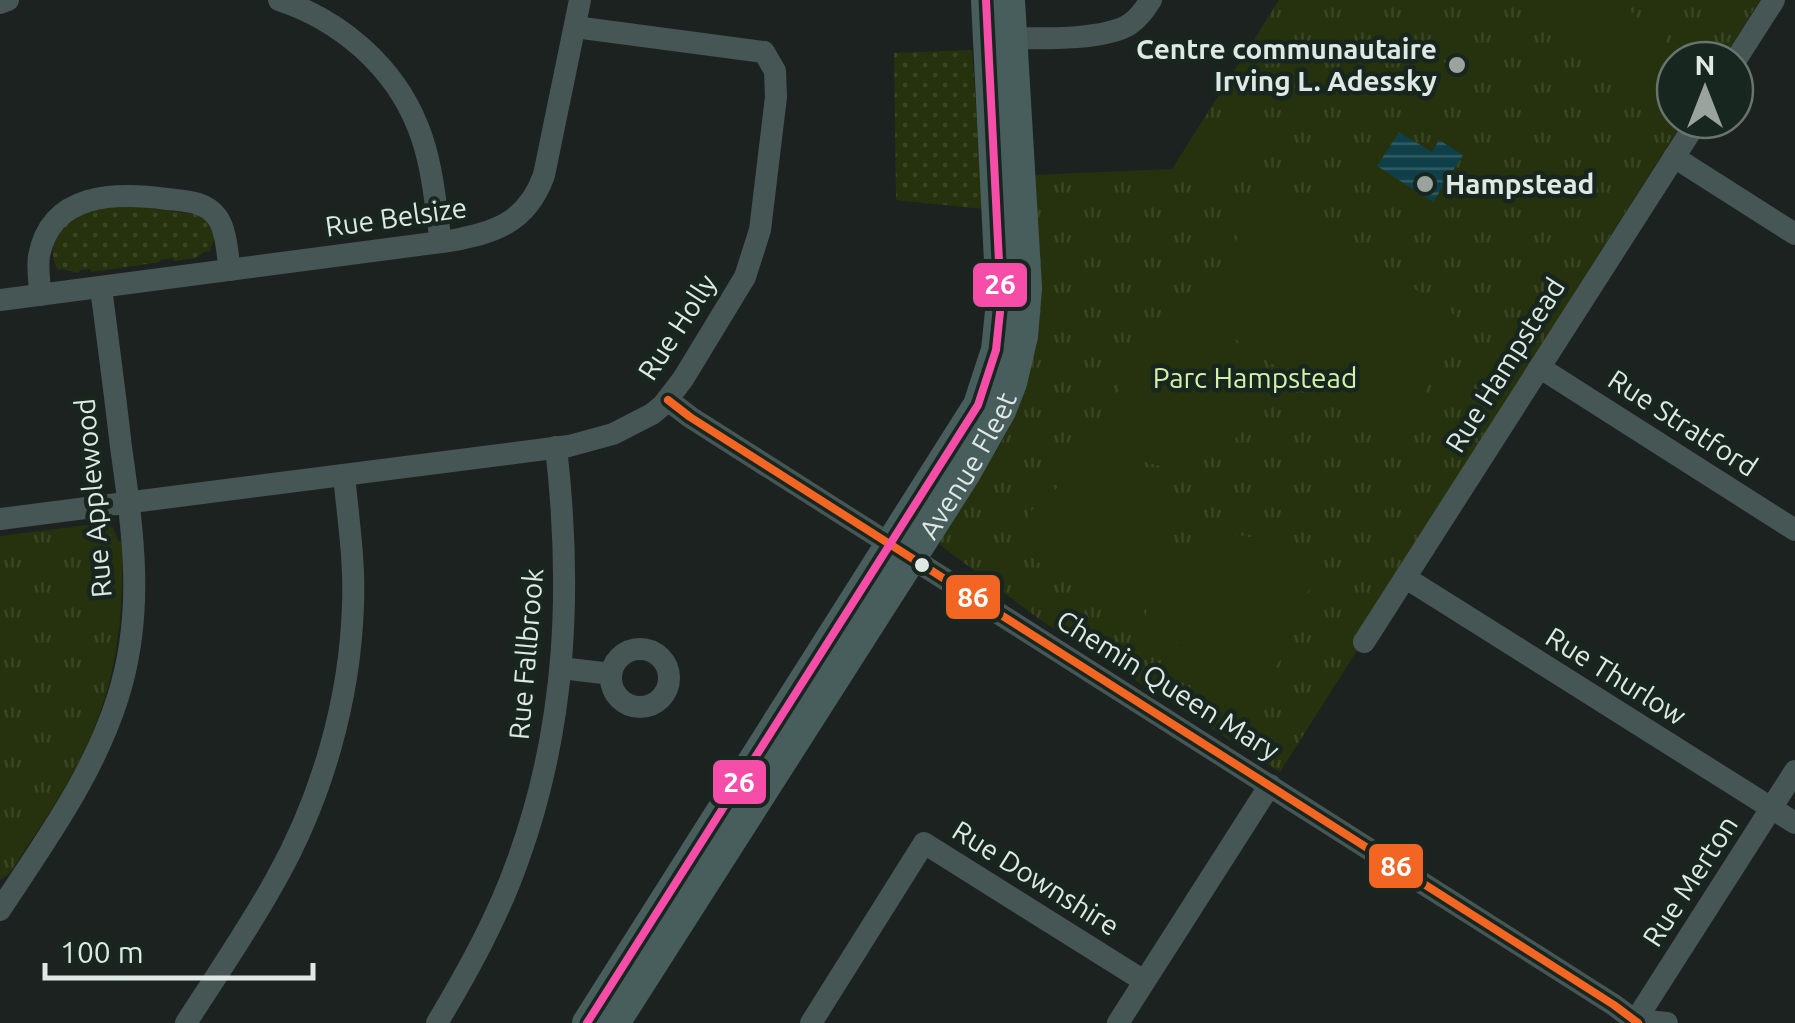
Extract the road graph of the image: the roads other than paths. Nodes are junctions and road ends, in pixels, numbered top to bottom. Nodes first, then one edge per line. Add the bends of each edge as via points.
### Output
1 (8, 0) edge
2 (278, 0) edge
3 (580, 0) edge
4 (986, 0) edge
5 (1010, 0) edge
6 (1151, 0) edge
7 (1774, 0) edge
8 (0, 3) edge
9 (574, 27) junction
10 (1000, 38) junction
11 (1748, 40) edge
12 (1685, 140) edge
13 (1674, 156) junction
14 (1795, 234) edge
15 (441, 242) junction
16 (230, 270) junction
17 (101, 288) junction
18 (40, 295) junction
19 (0, 300) edge
20 (1539, 367) junction
21 (668, 400) junction
22 (556, 447) junction
23 (344, 475) junction
24 (128, 502) junction
25 (0, 519) edge
26 (1795, 530) edge
27 (902, 551) junction
28 (1406, 578) junction
29 (1364, 642) dead end
30 (561, 668) junction
31 (611, 674) dead end
32 (1795, 772) edge
33 (1270, 785) junction
34 (1772, 809) junction
35 (1795, 824) edge
36 (0, 909) edge
37 (1144, 981) junction
38 (1636, 1022) edge
39 (186, 1023) edge
40 (437, 1023) edge
41 (587, 1023) edge
42 (615, 1023) edge
43 (810, 1023) edge
44 (1118, 1023) edge
45 (1667, 1023) edge

1 - 8 street
2 - 15 street via 332,23 398,91 427,154
3 - 9 street, Rue Belsize
4 - 10 main road, Avenue Fleet
5 - 10 main road, Avenue Fleet
6 - 10 street via 1131,24 1115,31
7 - 11 street
9 - 15 street, Rue Belsize via 549,160 536,194 500,228
9 - 21 street, Rue Holly via 764,52 775,71 754,252 729,305
10 - 27 main road, Avenue Fleet via 1027,288 1023,336 1002,410 966,473
12 - 13 street, Rue Hampstead
13 - 14 street
13 - 20 street, Rue Hampstead
15 - 16 street, Rue Belsize
16 - 17 street, Rue Belsize
16 - 18 street via 223,230 210,209 139,195 98,197 52,224 38,265
17 - 18 street, Rue Belsize
17 - 24 street, Rue Applewood
18 - 19 street, Rue Belsize
20 - 26 street, Rue Stratford
20 - 28 street, Rue Hampstead
21 - 22 street, Rue Holly via 603,438
21 - 27 street, Chemin Queen Mary
22 - 23 street, Rue Holly
22 - 30 street, Rue Fallbrook via 566,572
23 - 24 street, Rue Holly
23 - 39 street via 353,604 346,675 322,776 274,883
24 - 25 street, Rue Holly
24 - 36 street, Rue Applewood via 134,603 118,695 76,794
27 - 33 street, Chemin Queen Mary
27 - 41 main road, Avenue Fleet
27 - 42 main road, Avenue Fleet
28 - 29 street, Rue Hampstead
28 - 34 street, Rue Thurlow
30 - 31 street
30 - 40 street, Rue Fallbrook via 545,768 518,861
32 - 34 street, Rue Merton
33 - 37 street
33 - 38 street, Chemin Queen Mary
34 - 35 street, Rue Thurlow
34 - 38 street, Rue Merton
37 - 43 street, Rue Downshire via 924,843
37 - 44 street
38 - 45 street, Chemin Queen Mary

